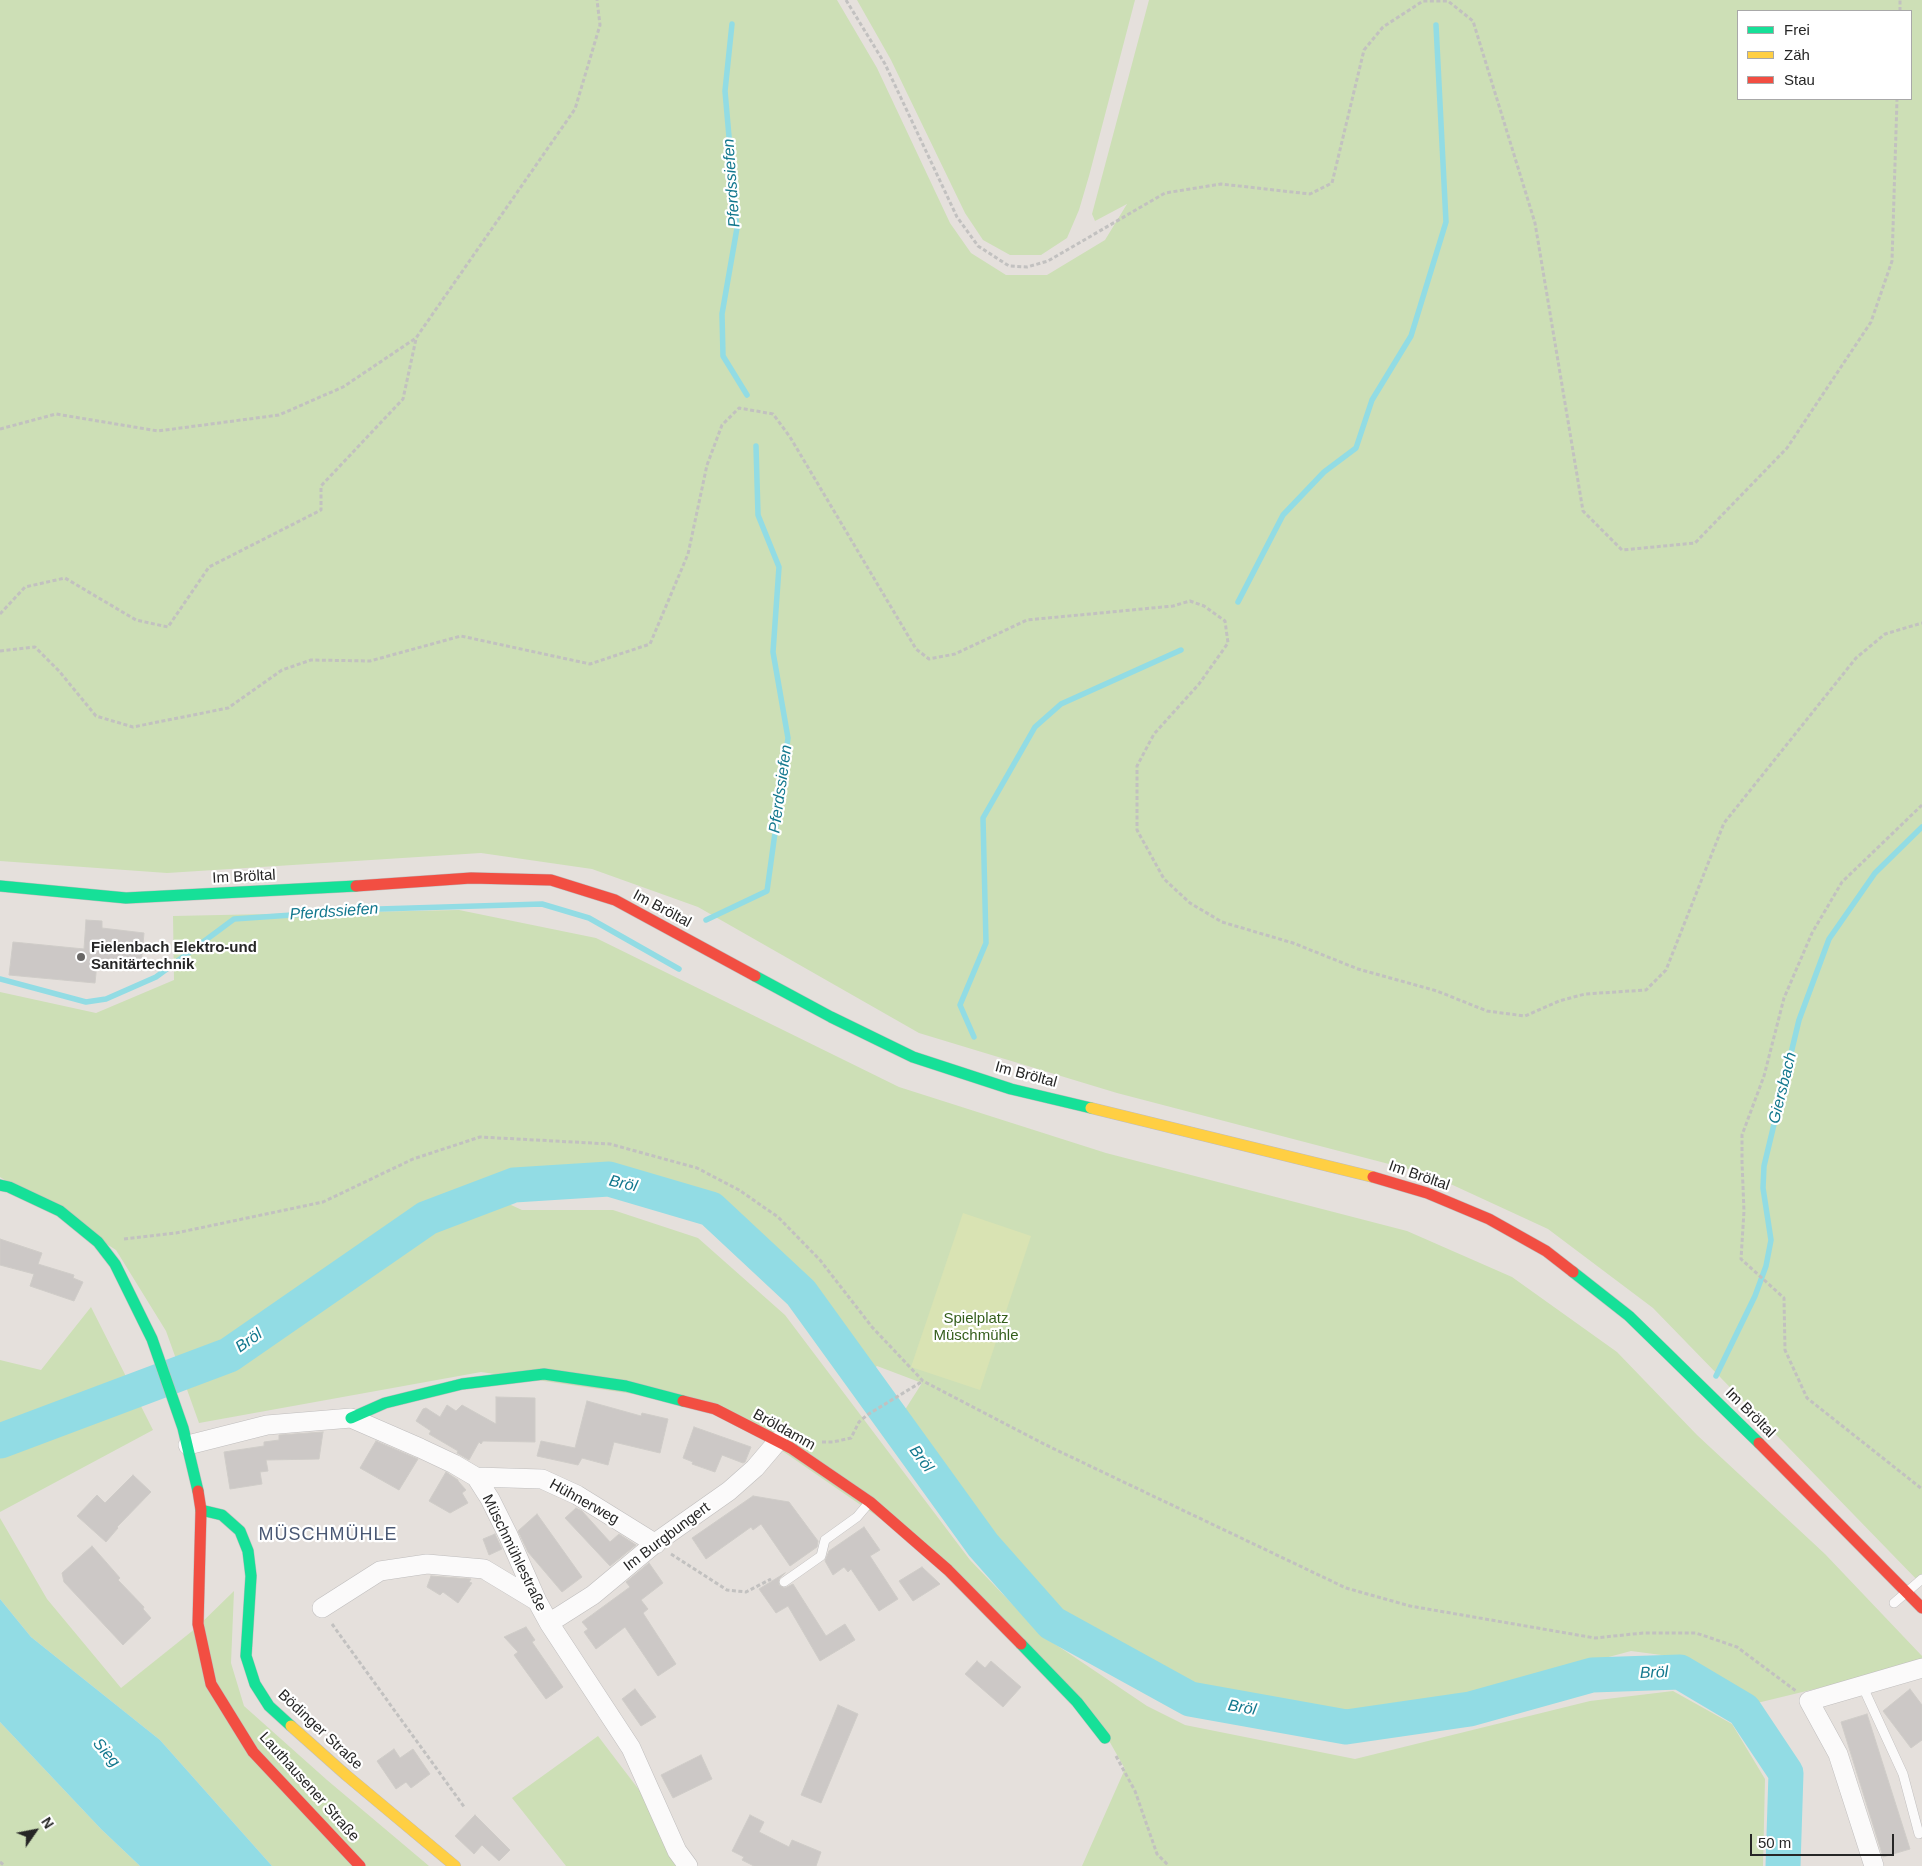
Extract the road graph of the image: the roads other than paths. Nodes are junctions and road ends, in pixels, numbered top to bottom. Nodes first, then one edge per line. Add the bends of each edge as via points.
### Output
1 (0, 886) edge
2 (0, 1185) edge
3 (351, 1418) junction
4 (185, 1437) junction
5 (784, 1445) junction
6 (476, 1477) junction
7 (870, 1502) junction
8 (201, 1510) junction
9 (657, 1543) junction
10 (1922, 1579) edge
11 (784, 1582) dead end
12 (1906, 1592) junction
13 (536, 1601) junction
14 (1894, 1603) dead end
15 (322, 1608) road end
16 (1922, 1608) edge
17 (549, 1624) junction
18 (1922, 1668) edge
19 (1862, 1686) junction
20 (1105, 1738) road end
21 (1919, 1834) dead end
22 (360, 1866) edge
23 (455, 1866) edge
24 (688, 1866) edge
25 (1874, 1866) edge

1 - 12 street, Im Bröltal via 126,898 472,878 551,880 615,900 831,1017 913,1057 1011,1089 1351,1170 1427,1193 1489,1219 1546,1251 1630,1316
2 - 4 street, Lauthausener Straße via 60,1211 98,1242 116,1264 152,1339
3 - 4 street, Müschmühlestraße via 266,1425
3 - 5 street, Bröldamm via 385,1403 462,1384 544,1374 626,1386 715,1409
3 - 6 street, Müschmühlestraße
4 - 8 street, Lauthausener Straße
5 - 7 street, Bröldamm
5 - 9 street, Im Burgbungert via 730,1491
6 - 9 street, Hühnerweg via 542,1479 577,1495
6 - 13 street, Müschmühlestraße via 508,1535
7 - 11 lane via 857,1517 825,1540 821,1556
7 - 20 street, Bröldamm via 948,1570 1077,1702
8 - 22 street, Lauthausener Straße via 198,1624 210,1684 253,1752
8 - 23 street, Bödinger Straße via 222,1515 240,1531 248,1551 251,1576 246,1656 255,1684 269,1706
9 - 17 street, Im Burgbungert via 593,1595
10 - 12 lane
12 - 14 lane
12 - 16 street, Im Bröltal
13 - 15 street via 484,1569 427,1564 380,1571
13 - 17 street, Müschmühlestraße
17 - 24 street, Müschmühlestraße via 631,1748 677,1852
18 - 19 street
19 - 21 lane via 1903,1774
19 - 25 street via 1809,1701 1838,1754

